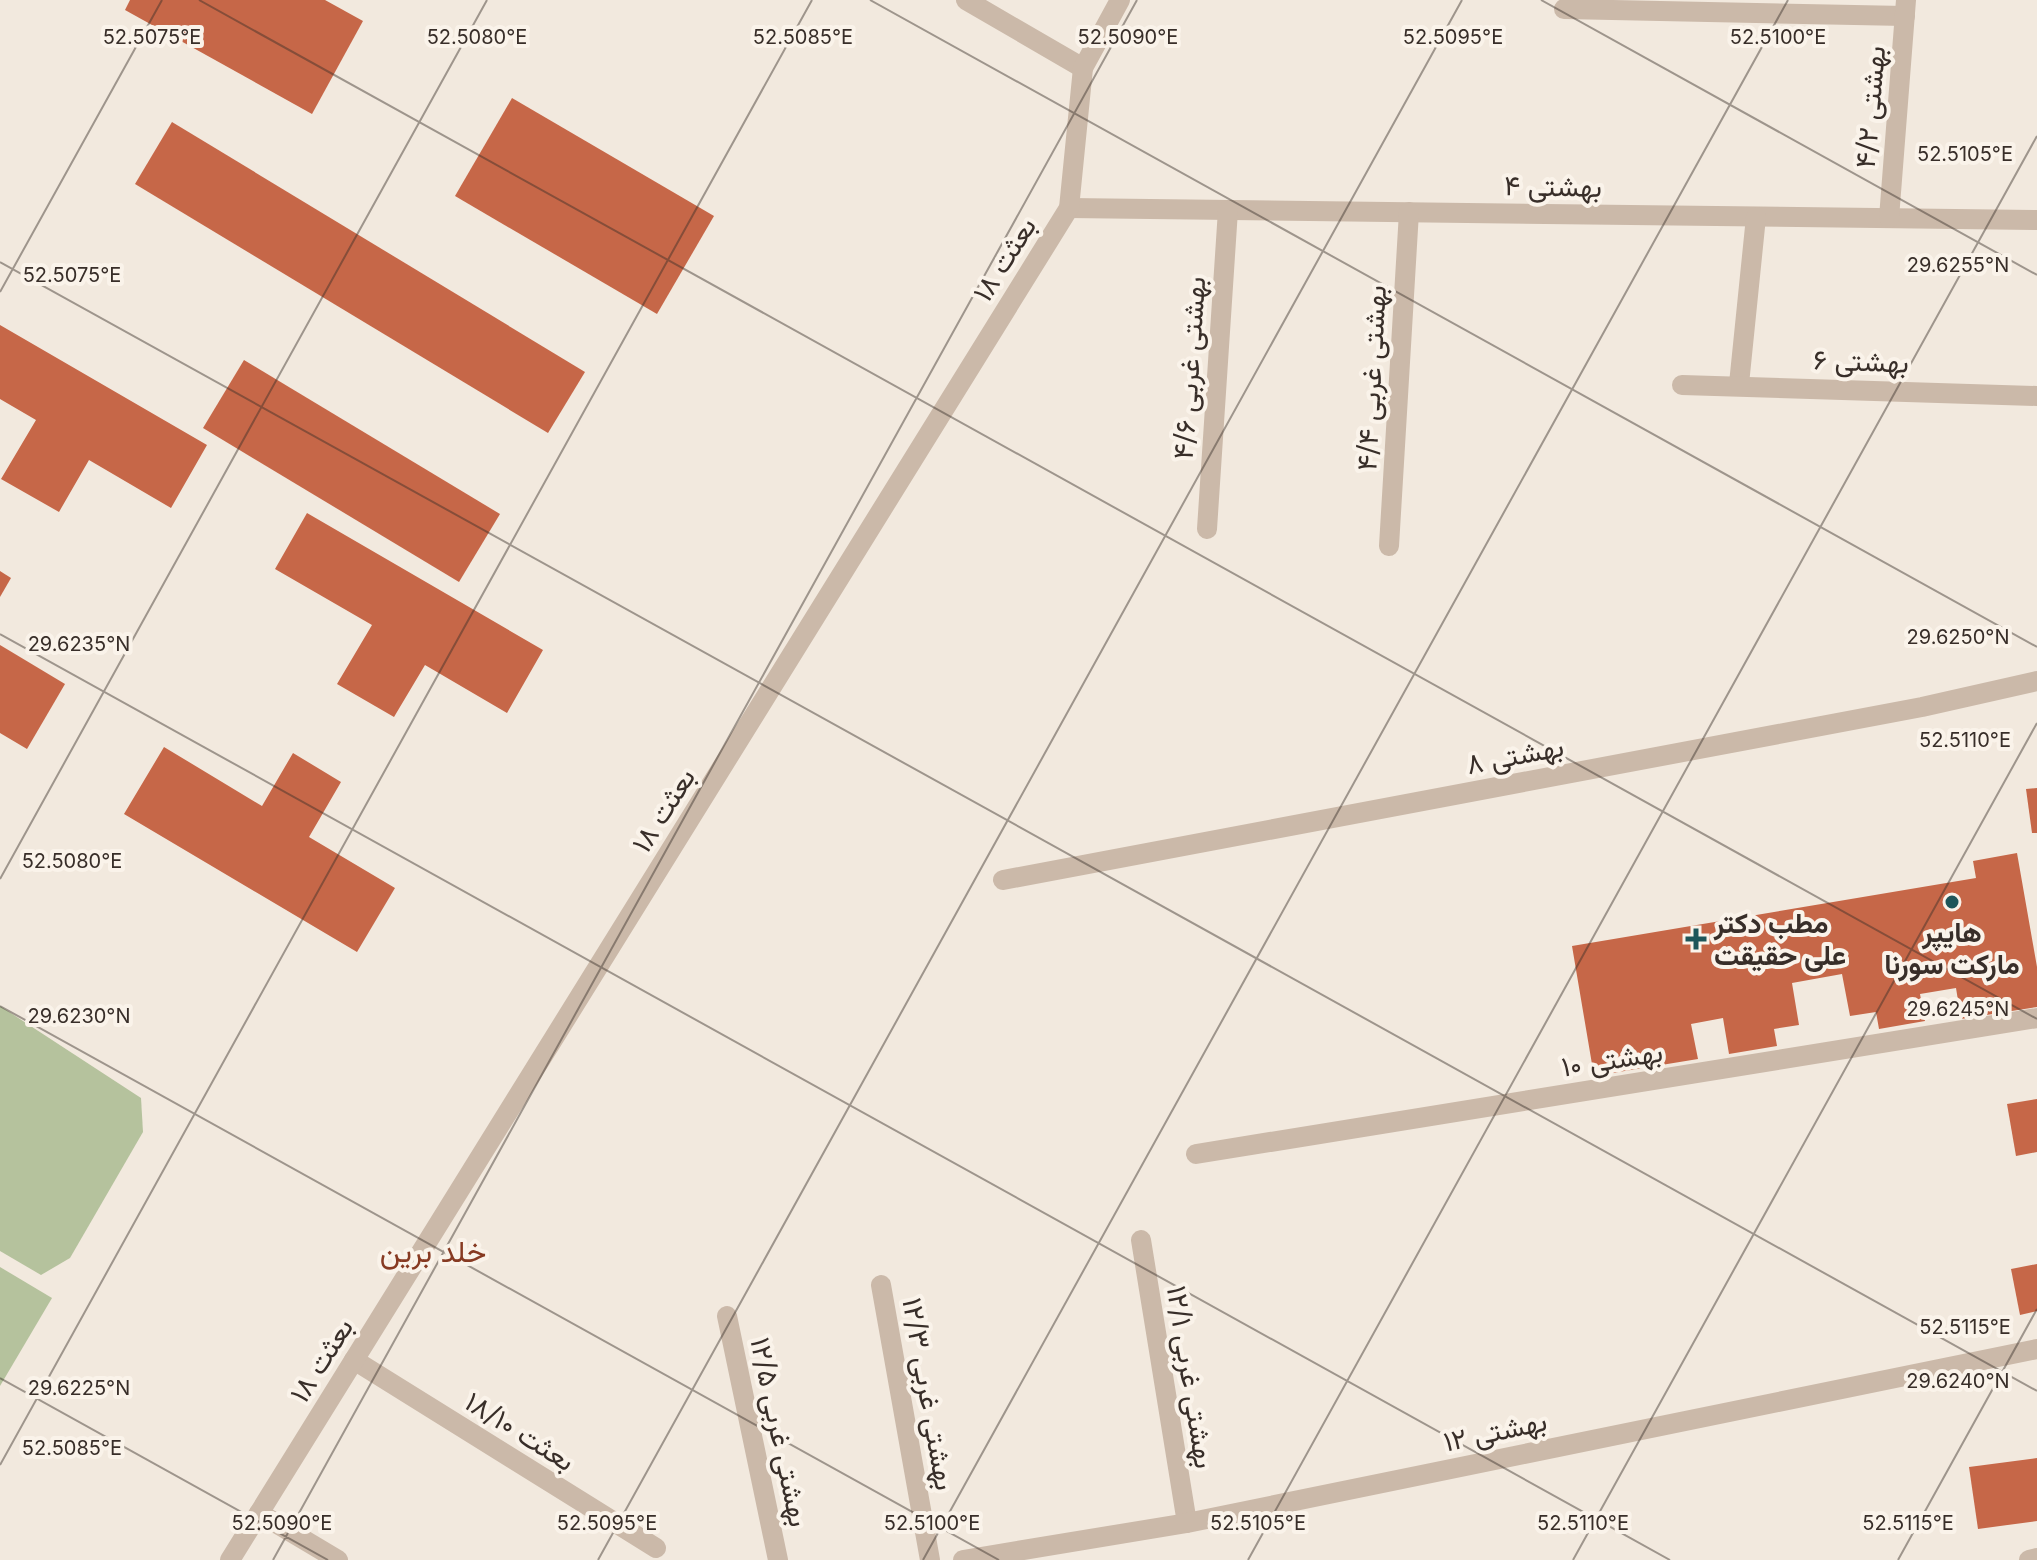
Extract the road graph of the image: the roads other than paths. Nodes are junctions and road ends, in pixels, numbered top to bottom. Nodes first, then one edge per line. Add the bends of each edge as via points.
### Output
1 (966, 0) edge
2 (1120, 0) edge
3 (1906, 8) edge
4 (1564, 9) dead end
5 (1083, 68) junction
6 (1069, 208) junction
7 (1228, 210) junction
8 (1409, 212) junction
9 (1756, 217) junction
10 (1889, 218) junction
11 (2037, 220) edge
12 (1739, 384) junction
13 (1682, 385) dead end
14 (2037, 396) edge
15 (1207, 529) dead end
16 (1389, 546) dead end
17 (2037, 681) edge
18 (1003, 880) dead end
19 (2037, 1018) edge
20 (1196, 1154) dead end
21 (1141, 1240) dead end
22 (881, 1285) dead end
23 (727, 1316) dead end
24 (2037, 1349) edge
25 (354, 1360) junction
26 (259, 1513) junction
27 (1187, 1523) junction
28 (656, 1548) dead end
29 (2037, 1558) edge
30 (230, 1560) edge
31 (338, 1560) edge
32 (778, 1560) edge
33 (930, 1560) edge
34 (963, 1560) edge
35 (2029, 1560) edge

1 - 5 street
2 - 5 street
3 - 4 street
3 - 10 street, ۴/۲ بهشتی
5 - 6 street, بعثت ۱۸
6 - 7 street, ۴ بهشتی
6 - 25 street, بعثت ۱۸
7 - 8 street, ۴ بهشتی
7 - 15 street, ۴/۶ بهشتی غربی
8 - 9 street, ۴ بهشتی
8 - 16 street, ۴/۴ بهشتی غربی
9 - 10 street, ۴ بهشتی
9 - 12 street
10 - 11 street, ۴ بهشتی
12 - 13 street, ۶ بهشتی
12 - 14 street, ۶ بهشتی
17 - 18 street, ۸ بهشتی
19 - 20 street, ۱۰ بهشتی
21 - 27 street, ۱۲/۱ بهشتی غربی
22 - 33 street, ۱۲/۳ بهشتی غربی
23 - 32 street, ۱۲/۵ بهشتی غربی
24 - 27 street, ۱۲ بهشتی
25 - 26 street, بعثت ۱۸
25 - 28 street, ۱۸/۱۰ بعثت
26 - 30 street, بعثت ۱۸
26 - 31 street
27 - 34 street, ۱۲ بهشتی
29 - 35 street

